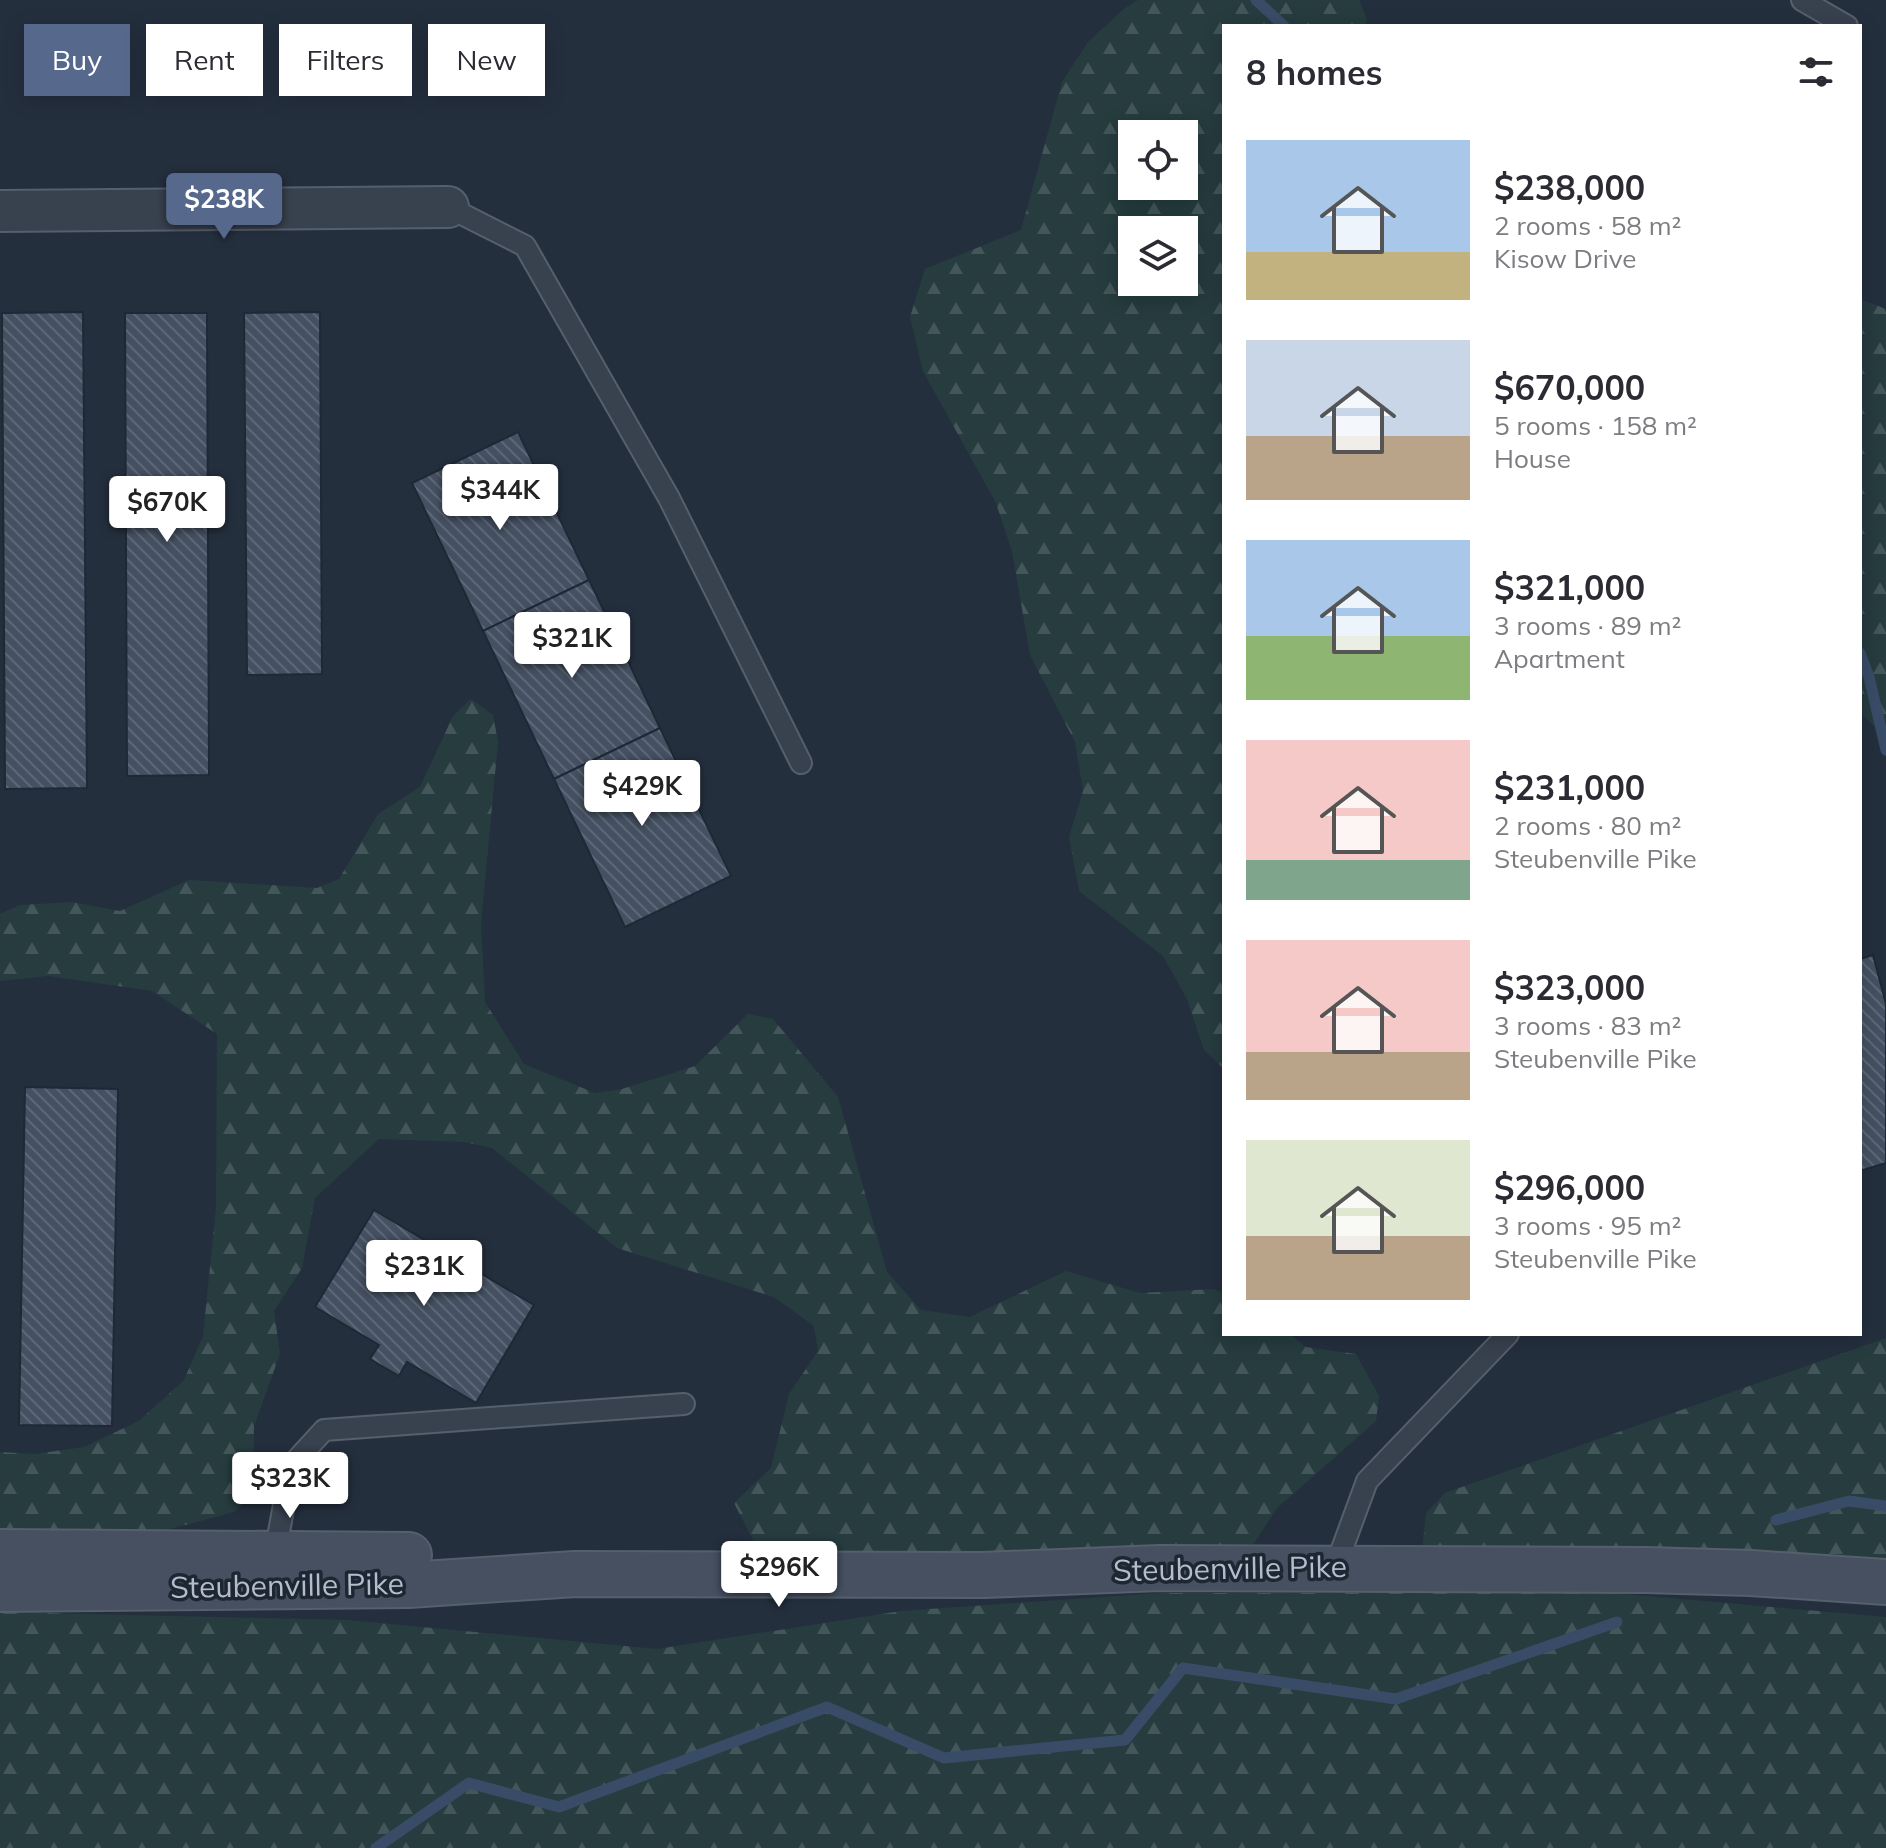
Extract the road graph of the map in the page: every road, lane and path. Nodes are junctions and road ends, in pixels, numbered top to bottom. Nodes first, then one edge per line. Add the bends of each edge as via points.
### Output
1 (1802, 0) edge
2 (1844, 24) edge
3 (448, 207) joint
4 (0, 211) edge
5 (801, 763) dead end
6 (1506, 1336) edge
7 (684, 1404) dead end
8 (0, 1552) edge
9 (275, 1554) junction
10 (1335, 1568) junction
11 (575, 1574) junction
12 (1886, 1582) edge
13 (0, 1589) edge

1 - 2 lane
3 - 4 street
3 - 5 lane via 525,246 669,498
6 - 10 lane via 1367,1481
7 - 9 lane via 324,1430 291,1466
8 - 9 main road, Steubenville Pike
9 - 11 main road, Steubenville Pike via 408,1555
10 - 11 main road, Steubenville Pike via 983,1575
10 - 12 main road, Steubenville Pike via 1645,1570
11 - 13 main road, Steubenville Pike via 408,1585

